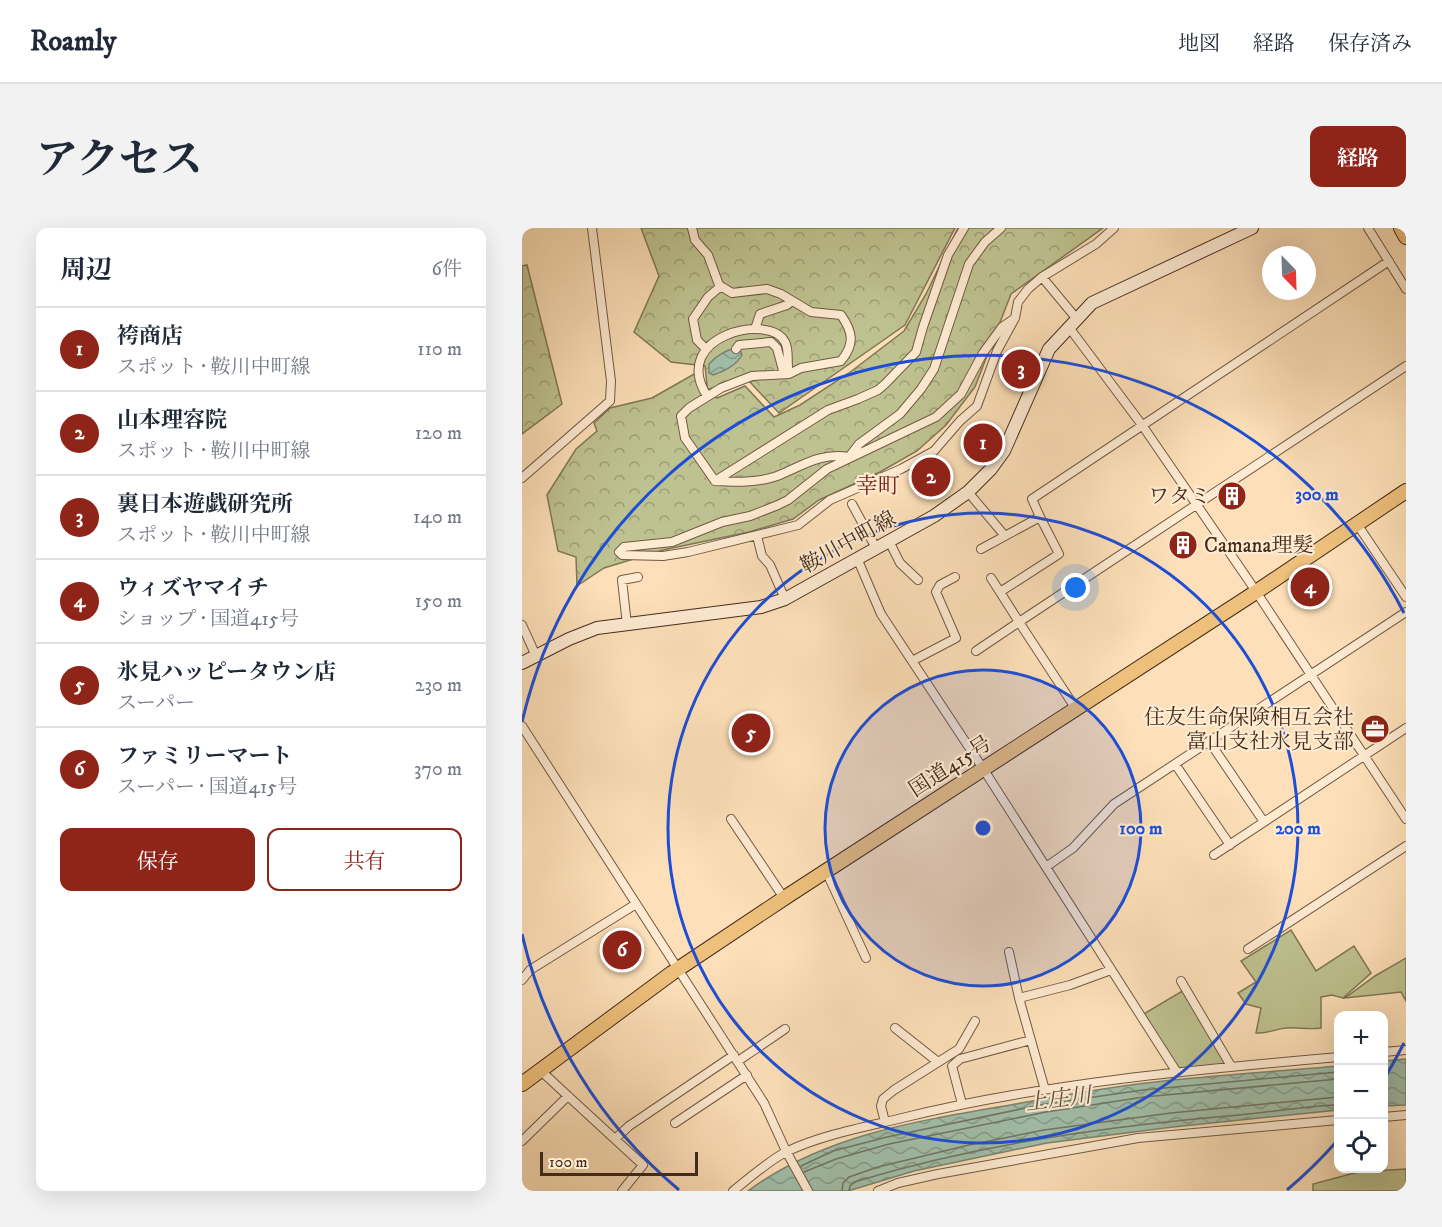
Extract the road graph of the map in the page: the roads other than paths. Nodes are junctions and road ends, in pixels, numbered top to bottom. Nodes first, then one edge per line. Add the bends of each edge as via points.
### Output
1 (592, 228) edge
2 (692, 228) edge
3 (964, 228) edge
4 (1002, 228) edge
5 (1114, 228) edge
6 (1252, 228) edge
7 (1368, 228) edge
8 (1401, 228) edge
9 (1406, 237) edge
10 (1389, 261) junction
11 (1042, 277) junction
12 (721, 286) junction
13 (1406, 289) edge
14 (792, 301) junction
15 (1015, 318) junction
16 (1072, 322) junction
17 (755, 329) junction
18 (736, 349) dead end
19 (706, 350) junction
20 (1406, 366) edge
21 (786, 374) junction
22 (707, 396) junction
23 (1142, 424) junction
24 (849, 457) junction
25 (522, 478) edge
26 (715, 481) junction
27 (1406, 490) edge
28 (968, 492) junction
29 (852, 504) dead end
30 (1196, 504) junction
31 (1040, 518) junction
32 (1357, 524) junction
33 (757, 536) junction
34 (1005, 536) junction
35 (889, 541) junction
36 (876, 548) junction
37 (981, 549) dead end
38 (857, 558) junction
39 (639, 577) dead end
40 (955, 577) dead end
41 (992, 578) dead end
42 (918, 580) dead end
43 (1000, 592) junction
44 (1256, 592) junction
45 (1406, 597) edge
46 (785, 599) junction
47 (1406, 612) edge
48 (1019, 621) junction
49 (522, 625) edge
50 (627, 625) junction
51 (976, 651) dead end
52 (536, 656) junction
53 (912, 661) junction
54 (522, 663) edge
55 (1311, 674) junction
56 (1076, 710) junction
57 (522, 726) edge
58 (1406, 728) edge
59 (1209, 741) junction
60 (1364, 755) junction
61 (1175, 764) junction
62 (984, 770) junction
63 (730, 819) dead end
64 (1406, 819) edge
65 (1264, 822) junction
66 (1230, 845) junction
67 (1406, 846) edge
68 (1214, 855) dead end
69 (1046, 867) junction
70 (826, 871) junction
71 (784, 898) junction
72 (636, 904) junction
73 (1248, 950) dead end
74 (1009, 952) dead end
75 (866, 958) dead end
76 (678, 970) junction
77 (1111, 970) junction
78 (522, 980) edge
79 (1181, 981) dead end
80 (1019, 998) junction
81 (975, 1021) dead end
82 (895, 1028) dead end
83 (785, 1029) dead end
84 (1031, 1040) junction
85 (1406, 1050) edge
86 (1388, 1052) edge
87 (1334, 1057) edge
88 (736, 1058) junction
89 (938, 1062) junction
90 (1231, 1066) junction
91 (540, 1070) junction
92 (1176, 1071) junction
93 (747, 1075) junction
94 (522, 1084) edge
95 (1045, 1090) junction
96 (568, 1096) junction
97 (962, 1104) junction
98 (1406, 1115) edge
99 (1388, 1117) edge
100 (1334, 1120) edge
101 (885, 1122) junction
102 (675, 1123) dead end
103 (615, 1139) junction
104 (522, 1142) edge
105 (787, 1153) junction
106 (621, 1191) edge
107 (733, 1191) edge
108 (808, 1191) edge
109 (878, 1191) edge

1 - 25 street via 611,381 610,401
2 - 12 street
3 - 26 street via 948,255 916,352 885,384 828,410
4 - 24 street via 985,242 969,264 934,369 921,389 900,414 859,444
5 - 11 street via 1096,244
6 - 16 main road, 鞍川中町線 via 1092,303
7 - 10 street
8 - 9 highway
10 - 13 street
10 - 23 street
11 - 15 street via 1018,302
11 - 16 street
12 - 14 street via 732,293 767,289
12 - 19 street via 693,319 697,340
14 - 17 street via 760,314
14 - 21 street via 811,312 841,315 849,327 852,343 841,361
15 - 24 street via 1002,327 983,353 961,394 936,417
15 - 33 street via 997,351 977,406 934,452 830,500 798,525
16 - 23 street
16 - 28 main road, 鞍川中町線 via 1049,349 1004,452
17 - 19 street via 731,333
17 - 21 street via 773,332 785,342
18 - 21 street via 739,345 771,342
19 - 22 street via 697,368
20 - 30 street
21 - 22 street via 752,376
22 - 26 street via 681,416 681,426
23 - 30 street
23 - 31 street via 1032,499
24 - 26 street via 818,459 759,480
24 - 33 street via 788,500 750,516 722,522 672,542 624,547 619,552 663,556
27 - 32 highway, 国道415号
28 - 34 street
28 - 35 main road, 鞍川中町線
29 - 36 street
30 - 44 street
30 - 48 street
31 - 34 street
31 - 43 street via 1059,554
32 - 44 highway, 国道415号
32 - 45 street
33 - 46 street via 762,556
34 - 37 street
35 - 36 main road, 鞍川中町線
35 - 42 street via 900,563
36 - 38 main road, 鞍川中町線
38 - 46 main road, 鞍川中町線
38 - 53 street via 881,614
39 - 50 street via 622,580
40 - 53 street via 940,585 936,592 956,638
41 - 43 street
43 - 48 street
44 - 55 street
44 - 56 highway, 国道415号
46 - 50 main road, 鞍川中町線 via 761,607
47 - 55 street
48 - 51 street
48 - 56 street
49 - 52 street
50 - 52 main road, 鞍川中町線 via 597,628
52 - 54 main road, 鞍川中町線
53 - 62 street
55 - 59 street
55 - 60 street
56 - 62 highway, 国道415号
57 - 72 street
58 - 60 street
59 - 61 street
59 - 65 street
60 - 64 street
60 - 65 street
61 - 66 street
61 - 69 street via 1114,804 1073,848
62 - 69 street
62 - 70 highway, 国道415号
63 - 71 street
65 - 66 street
66 - 68 street
67 - 73 street
69 - 77 street
70 - 71 highway, 国道415号
70 - 75 street
71 - 76 highway, 国道415号
72 - 76 street
72 - 78 street via 530,970
74 - 80 street
76 - 88 street
76 - 91 highway, 国道415号
77 - 80 street
77 - 92 street
79 - 90 street
80 - 84 street
81 - 89 street via 959,1049
82 - 89 street
83 - 88 street
84 - 95 street
84 - 97 street via 960,1059 952,1066
85 - 86 street
87 - 90 street
88 - 93 street
88 - 103 street via 629,1126
89 - 101 street via 883,1099
90 - 92 street
91 - 94 highway, 国道415号
91 - 96 street
92 - 95 street
93 - 102 street
93 - 105 street
95 - 97 street
96 - 103 street
96 - 104 street
97 - 101 street
98 - 99 street
100 - 109 street via 1138,1138 938,1174
101 - 105 street
103 - 106 street via 643,1165
105 - 107 street
105 - 108 street

